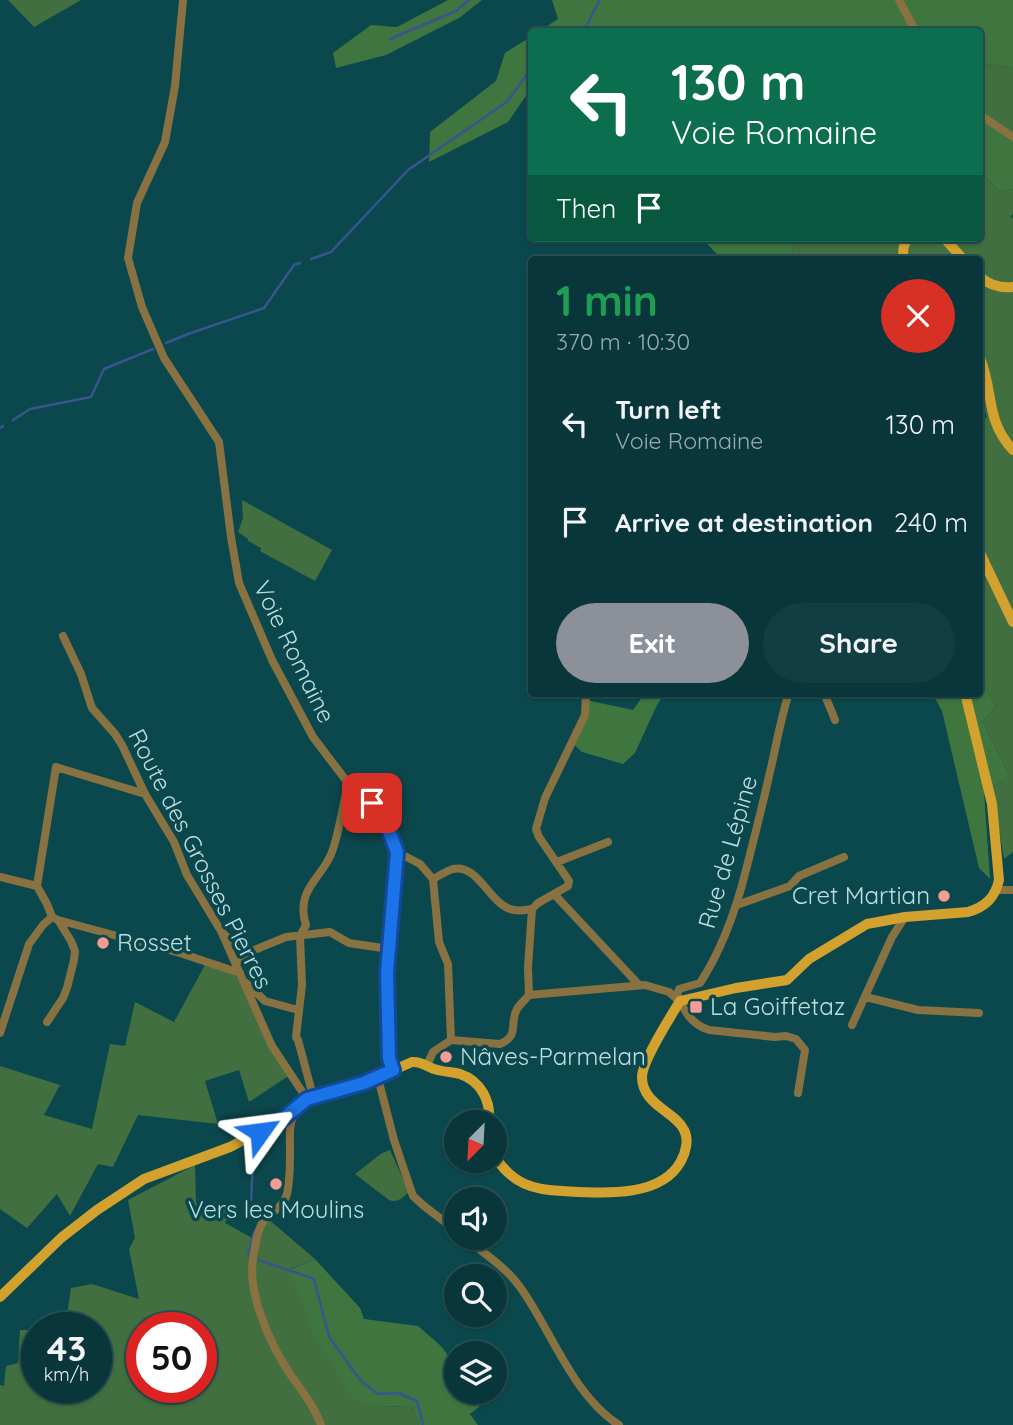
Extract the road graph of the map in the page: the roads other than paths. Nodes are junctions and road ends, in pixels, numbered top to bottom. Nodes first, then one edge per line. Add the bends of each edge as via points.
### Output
1 (183, 0) edge
2 (899, 0) edge
3 (914, 28) edge
4 (983, 117) edge
5 (1013, 137) edge
6 (947, 242) edge
7 (959, 256) edge
8 (983, 279) edge
9 (1013, 287) edge
10 (983, 372) edge
11 (1013, 450) edge
12 (983, 559) edge
13 (1013, 622) edge
14 (63, 636) dead end
15 (586, 697) edge
16 (788, 697) edge
17 (826, 697) edge
18 (966, 697) edge
19 (835, 720) dead end
20 (348, 783) junction
21 (145, 794) junction
22 (608, 842) dead end
23 (397, 852) junction
24 (844, 857) dead end
25 (557, 862) junction
26 (0, 877) edge
27 (433, 878) junction
28 (37, 886) junction
29 (997, 890) junction
30 (1013, 890) edge
31 (554, 894) junction
32 (737, 905) junction
33 (532, 909) junction
34 (905, 917) junction
35 (55, 919) junction
36 (221, 931) junction
37 (300, 936) junction
38 (389, 949) junction
39 (253, 951) junction
40 (236, 964) junction
41 (242, 977) junction
42 (639, 985) junction
43 (529, 995) junction
44 (866, 997) junction
45 (680, 1001) junction
46 (298, 1010) junction
47 (3, 1012) edge
48 (979, 1013) dead end
49 (47, 1022) dead end
50 (852, 1025) dead end
51 (0, 1033) edge
52 (451, 1040) junction
53 (427, 1065) junction
54 (393, 1070) junction
55 (378, 1078) junction
56 (798, 1093) dead end
57 (310, 1098) junction
58 (298, 1107) junction
59 (488, 1110) edge
60 (508, 1172) edge
61 (444, 1221) edge
62 (480, 1250) edge
63 (0, 1297) edge
64 (321, 1425) edge
65 (619, 1425) edge

1 - 20 street, Voie Romaine via 164,142 137,203 128,258 164,358 219,442 239,583 308,728
2 - 3 street
4 - 5 street
6 - 7 main road
8 - 9 main road
10 - 11 main road via 996,427
12 - 13 main road
14 - 21 street, Route des Grosses Pierres via 92,708 122,745
15 - 25 street via 585,715 547,793 536,829
16 - 32 street, Rue de Lépine
17 - 19 street
18 - 29 main road via 992,804
20 - 23 street, Voie Romaine via 372,803
20 - 37 street via 333,851 308,891 302,913 306,925
21 - 28 street via 56,767
21 - 36 street, Route des Grosses Pierres
22 - 25 street
23 - 27 street via 420,864
23 - 38 street, Voie Romaine
24 - 32 street via 799,876 790,886
25 - 31 street via 569,881
26 - 28 street
27 - 33 street via 455,869 466,870 501,905 514,911
27 - 52 street via 439,942 448,964
28 - 35 street
29 - 30 street
29 - 34 main road via 990,901 968,912
31 - 33 street
31 - 42 street
32 - 45 street, Rue de Lépine via 714,962 700,983 679,989
33 - 43 street
34 - 44 street
34 - 45 main road via 867,924 809,959 787,980
35 - 41 street via 180,953
35 - 47 street via 43,925 29,944
35 - 49 street via 75,951 63,998
36 - 39 street
36 - 40 street, Route des Grosses Pierres
37 - 38 street via 330,932 349,943
37 - 39 street
37 - 46 street
38 - 54 street, Voie Romaine via 389,1058
39 - 40 street
40 - 41 street, Route des Grosses Pierres
41 - 46 street via 265,1001
41 - 57 street, Route des Grosses Pierres via 272,1046
42 - 43 street
42 - 45 street via 669,992
43 - 52 street via 516,1010 512,1034 505,1042
44 - 48 street via 918,1010
44 - 50 street
45 - 56 street via 699,1027 796,1039 805,1049
45 - 60 main road via 650,1052 642,1077 653,1102 685,1130 684,1155 668,1177 618,1193 539,1190
46 - 57 street via 296,1037
47 - 51 street
52 - 53 street via 433,1052
53 - 54 main road via 412,1062
53 - 59 main road via 460,1074 479,1087
54 - 55 main road
55 - 57 main road
55 - 61 street via 414,1196
57 - 58 main road
58 - 63 main road via 230,1146 142,1181 61,1238
58 - 64 street via 290,1124 286,1198 260,1226 252,1280 275,1349
62 - 65 street via 521,1287 593,1403

